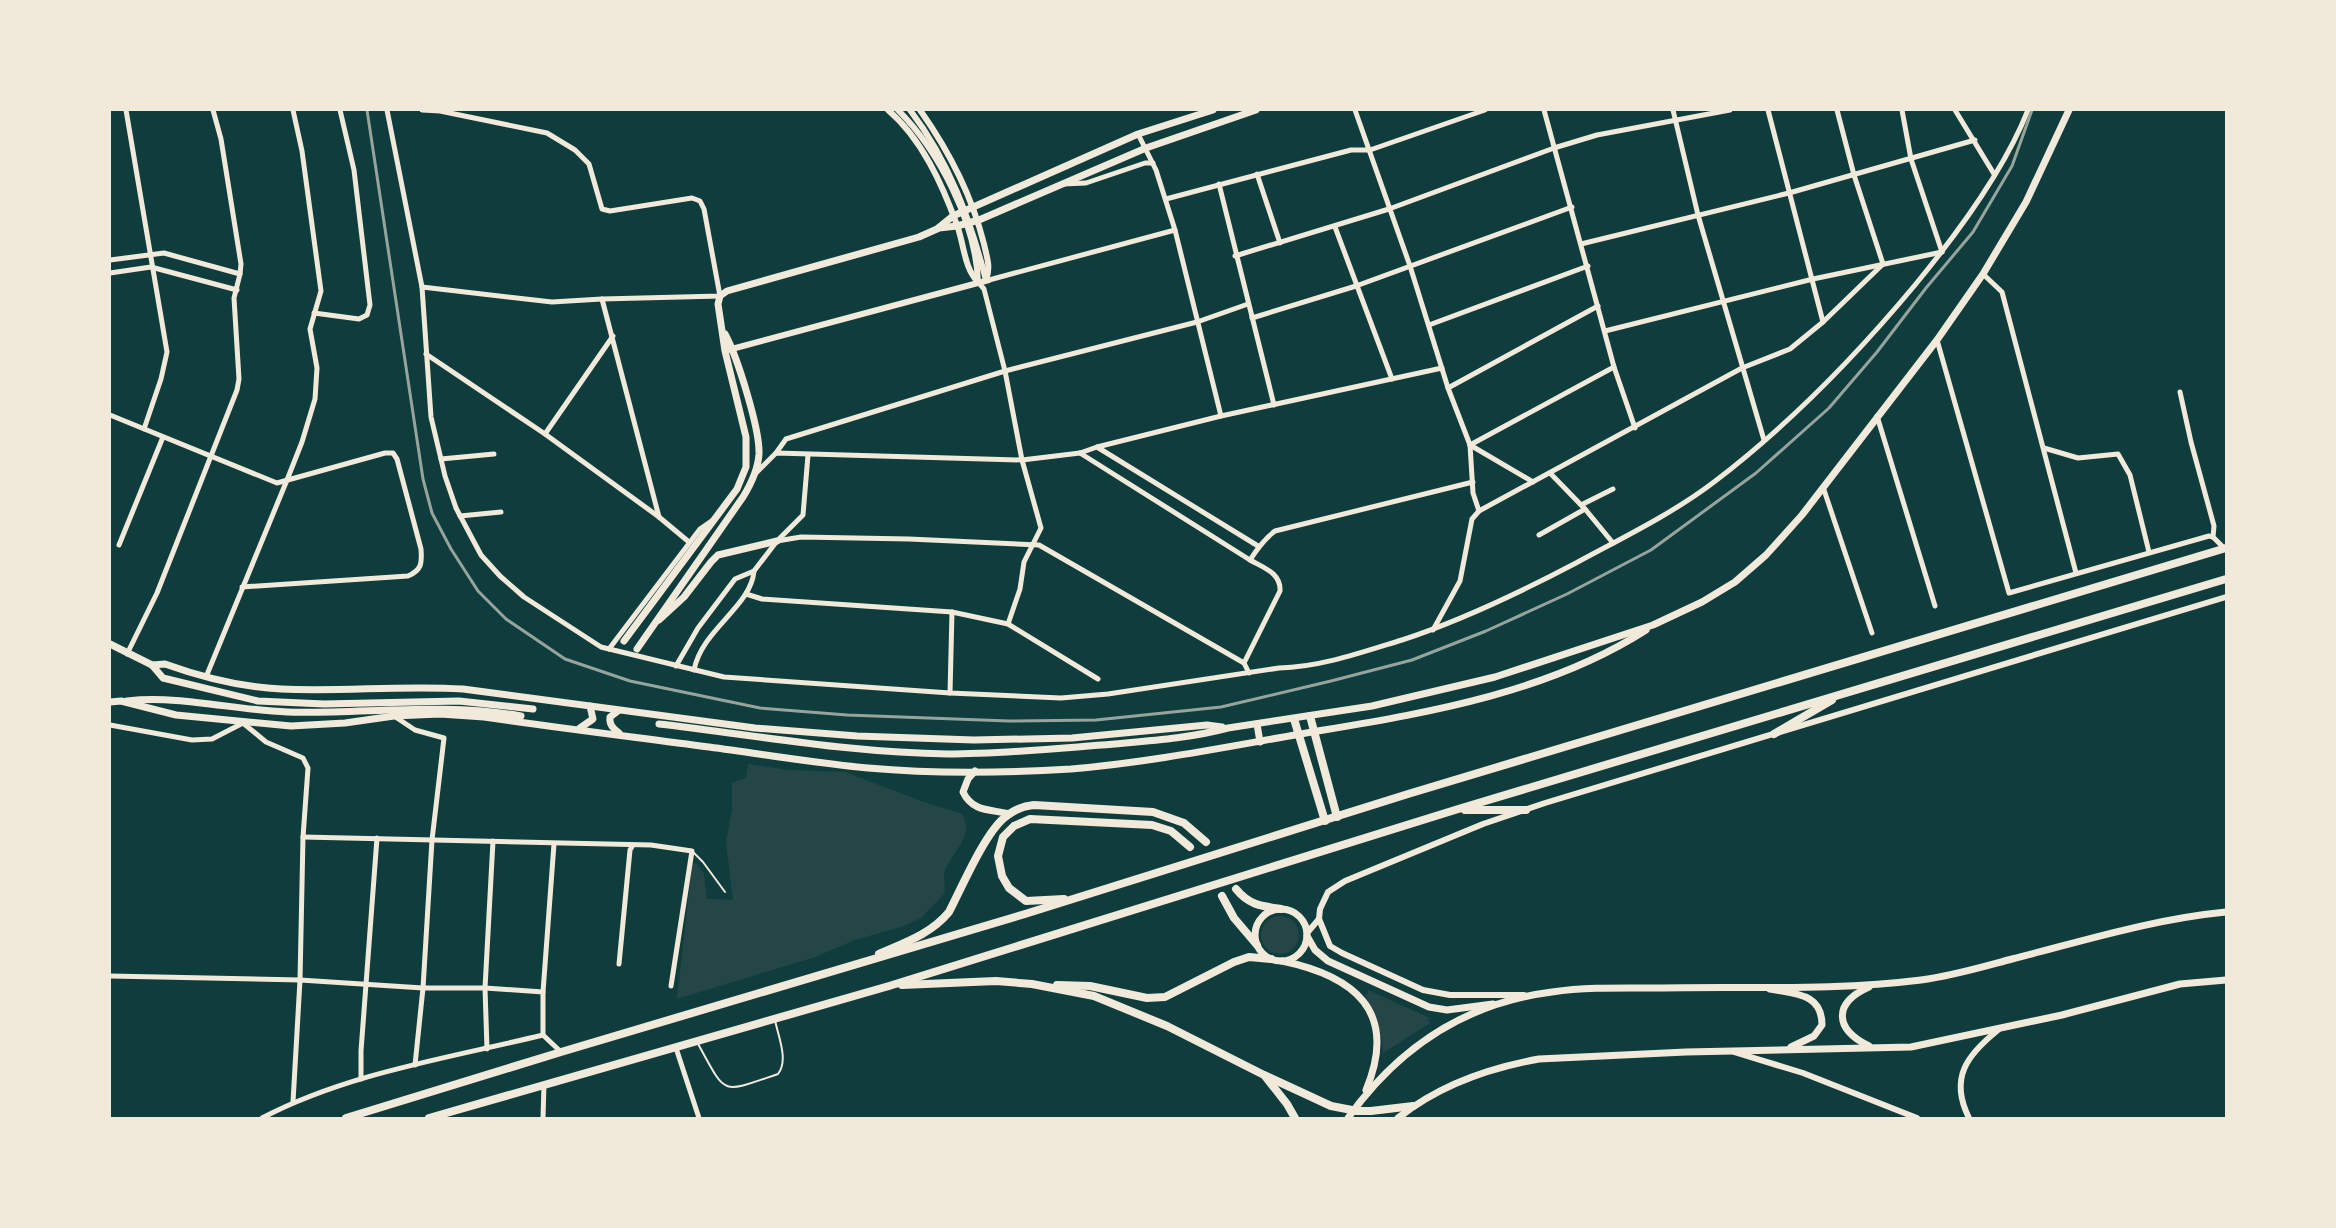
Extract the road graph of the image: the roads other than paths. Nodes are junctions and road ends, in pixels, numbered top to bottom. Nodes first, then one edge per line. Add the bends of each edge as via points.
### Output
1 (126, 110) edge
2 (213, 110) edge
3 (293, 110) edge
4 (340, 110) edge
5 (387, 110) edge
6 (422, 110) edge
7 (440, 110) edge
8 (888, 110) edge
9 (898, 110) edge
10 (910, 110) edge
11 (920, 110) edge
12 (1213, 110) edge
13 (1256, 110) edge
14 (1355, 110) edge
15 (1485, 110) edge
16 (1544, 110) edge
17 (1673, 110) edge
18 (1730, 110) edge
19 (1768, 110) edge
20 (1838, 110) edge
21 (1902, 110) edge
22 (1955, 110) edge
23 (2028, 110) edge
24 (2069, 110) edge
25 (1676, 120) junction
26 (1138, 134) junction
27 (1975, 140) junction
28 (1146, 148) junction
29 (1554, 148) junction
30 (1370, 150) junction
31 (1911, 159) junction
32 (1153, 163) junction
33 (1257, 174) junction
34 (1994, 174) junction
35 (1854, 175) junction
36 (963, 184) junction
37 (1061, 184) junction
38 (1219, 184) junction
39 (944, 192) junction
40 (1789, 193) junction
41 (1166, 199) junction
42 (1572, 207) junction
43 (974, 208) junction
44 (1389, 209) junction
45 (1698, 215) junction
46 (953, 216) junction
47 (979, 220) junction
48 (957, 226) junction
49 (1335, 227) junction
50 (937, 229) junction
51 (1175, 230) junction
52 (1280, 243) junction
53 (1581, 244) junction
54 (1942, 252) junction
55 (150, 253) junction
56 (1235, 256) junction
57 (110, 260) edge
58 (1883, 264) junction
59 (1410, 266) junction
60 (151, 267) junction
61 (1588, 267) junction
62 (980, 270) junction
63 (110, 273) edge
64 (240, 274) junction
65 (1983, 274) junction
66 (1813, 279) junction
67 (987, 280) junction
68 (978, 282) junction
69 (1356, 286) junction
70 (422, 287) junction
71 (984, 289) junction
72 (237, 290) junction
73 (720, 296) junction
74 (602, 298) junction
75 (1724, 302) junction
76 (1248, 304) junction
77 (1598, 306) junction
78 (314, 313) junction
79 (1251, 318) junction
80 (1197, 322) junction
81 (1823, 322) junction
82 (1429, 325) junction
83 (1605, 331) junction
84 (723, 332) junction
85 (613, 336) junction
86 (1937, 340) junction
87 (733, 349) junction
88 (725, 351) junction
89 (426, 354) junction
90 (1614, 366) junction
91 (1442, 368) junction
92 (1742, 368) junction
93 (1005, 371) junction
94 (1392, 379) junction
95 (1448, 388) junction
96 (2180, 392) dead end
97 (1274, 405) junction
98 (110, 415) edge
99 (1221, 416) junction
100 (1877, 416) junction
101 (1635, 428) junction
102 (144, 429) junction
103 (545, 434) junction
104 (163, 437) junction
105 (1764, 440) junction
106 (1470, 445) junction
107 (1097, 447) junction
108 (2044, 448) junction
109 (776, 453) junction
110 (1080, 453) junction
111 (494, 454) dead end
112 (808, 455) junction
113 (212, 458) junction
114 (441, 459) junction
115 (1022, 460) junction
116 (756, 473) junction
117 (1550, 473) junction
118 (744, 474) junction
119 (287, 480) junction
120 (1473, 482) junction
121 (1533, 482) junction
122 (1823, 487) junction
123 (1613, 489) dead end
124 (1583, 507) junction
125 (1479, 511) junction
126 (501, 512) dead end
127 (460, 516) junction
128 (719, 516) junction
129 (659, 517) junction
130 (1539, 535) dead end
131 (2214, 537) junction
132 (777, 541) junction
133 (689, 543) junction
134 (1613, 543) junction
135 (119, 545) dead end
136 (1034, 545) junction
137 (1258, 546) junction
138 (2225, 548) edge
139 (2149, 552) junction
140 (1250, 560) junction
141 (754, 571) junction
142 (2076, 573) junction
143 (2226, 579) edge
144 (242, 587) junction
145 (746, 594) junction
146 (2226, 597) edge
147 (1935, 606) dead end
148 (952, 612) junction
149 (1008, 624) junction
150 (1653, 625) junction
151 (649, 630) junction
152 (1432, 631) junction
153 (1872, 633) dead end
154 (624, 641) dead end
155 (110, 644) edge
156 (634, 648) dead end
157 (609, 649) junction
158 (127, 654) junction
159 (1244, 663) junction
160 (152, 665) junction
161 (676, 666) junction
162 (694, 670) junction
163 (1249, 673) junction
164 (206, 677) junction
165 (1098, 679) dead end
166 (950, 693) junction
167 (1845, 693) junction
168 (110, 700) edge
169 (121, 701) junction
170 (590, 706) junction
171 (533, 709) dead end
172 (620, 710) junction
173 (394, 716) junction
174 (521, 716) dead end
175 (1310, 716) junction
176 (1294, 719) junction
177 (243, 723) junction
178 (659, 724) dead end
179 (1257, 724) junction
180 (110, 725) edge
181 (1228, 728) junction
182 (577, 729) junction
183 (1313, 732) junction
184 (1774, 734) junction
185 (622, 735) junction
186 (1298, 735) junction
187 (1260, 742) junction
188 (975, 771) junction
189 (1455, 810) junction
190 (1526, 810) junction
191 (1010, 814) junction
192 (1337, 817) junction
193 (1325, 821) junction
194 (303, 837) junction
195 (377, 838) junction
196 (432, 840) junction
197 (493, 841) junction
198 (1206, 842) dead end
199 (554, 844) junction
200 (633, 845) junction
201 (1190, 847) dead end
202 (692, 851) junction
203 (1236, 889) dead end
204 (725, 892) dead end
205 (1221, 896) dead end
206 (1074, 898) junction
207 (1281, 909) junction
208 (2226, 912) edge
209 (1319, 919) junction
210 (1307, 935) junction
211 (1257, 945) junction
212 (1271, 959) junction
213 (1282, 961) junction
214 (619, 963) dead end
215 (851, 967) junction
216 (110, 970) edge
217 (112, 976) edge
218 (300, 980) junction
219 (2226, 980) edge
220 (365, 983) junction
221 (1032, 984) junction
222 (1874, 985) junction
223 (671, 986) dead end
224 (889, 986) junction
225 (1754, 986) junction
226 (423, 988) junction
227 (485, 988) junction
228 (543, 992) junction
229 (1530, 995) junction
230 (1504, 1003) junction
231 (774, 1019) junction
232 (1998, 1030) junction
233 (543, 1035) junction
234 (697, 1042) junction
235 (1871, 1047) junction
236 (676, 1048) junction
237 (487, 1049) junction
238 (1785, 1049) junction
239 (1731, 1051) junction
240 (561, 1052) junction
241 (415, 1065) junction
242 (1264, 1075) junction
243 (361, 1079) junction
244 (544, 1084) junction
245 (1362, 1098) junction
246 (293, 1102) junction
247 (1413, 1106) junction
248 (262, 1119) edge
249 (346, 1119) edge
250 (429, 1119) edge
251 (543, 1119) edge
252 (699, 1119) edge
253 (1295, 1119) edge
254 (1348, 1119) edge
255 (1398, 1119) edge
256 (1917, 1119) edge
257 (1969, 1119) edge

1 - 55 street
2 - 64 street via 228,175
3 - 78 street via 321,291
4 - 78 street via 354,170 370,305 367,315 359,319
5 - 70 street
6 - 7 street
7 - 73 street via 548,133 589,164 602,209 692,198 700,201
8 - 39 street via 909,132
9 - 62 street via 927,144 942,170 965,222
10 - 62 street via 940,156 959,195 976,240
11 - 36 street
12 - 26 main road
13 - 28 main road
14 - 30 street
15 - 30 street
16 - 29 street
17 - 25 street
18 - 25 street
19 - 40 street
20 - 35 street
21 - 31 street
22 - 27 street
23 - 34 street via 2016,140
24 - 65 main road via 2026,202
25 - 29 street via 1597,135
25 - 45 street
26 - 28 street
26 - 43 main road
27 - 31 street
27 - 34 street
28 - 32 street
28 - 37 main road
29 - 42 street
29 - 44 street
30 - 33 street via 1351,150
30 - 44 street
31 - 35 street
31 - 54 street
32 - 37 street via 1086,183
32 - 41 street
33 - 38 street
33 - 52 street
34 - 54 street
35 - 40 street
35 - 58 street
36 - 39 street
36 - 43 street
37 - 47 main road
38 - 41 street
38 - 56 street
39 - 46 street
40 - 45 street
40 - 66 street
41 - 51 street
42 - 53 street
42 - 59 street
43 - 46 main road
43 - 47 street
44 - 49 street
44 - 59 street
45 - 53 street
45 - 75 street
46 - 48 street
46 - 50 main road
47 - 48 main road
47 - 67 street via 990,264
48 - 50 main road
48 - 68 street via 970,275
49 - 52 street
49 - 69 street
50 - 73 main road via 893,246
51 - 67 street
51 - 80 street
52 - 56 street
53 - 61 street
54 - 58 street
54 - 105 street via 1843,366
55 - 57 street
55 - 60 street
55 - 64 street via 164,253
56 - 76 street
58 - 66 street
58 - 81 street
59 - 69 street
59 - 82 street
60 - 63 street
60 - 72 street
60 - 102 street via 167,352
61 - 77 street
61 - 82 street
62 - 67 street
62 - 68 street
64 - 72 street
65 - 86 main road
65 - 108 street via 2002,292
66 - 75 street
66 - 81 street
67 - 68 street
67 - 71 street
68 - 71 street
68 - 87 street
69 - 79 street
69 - 94 street
70 - 74 street via 552,302
70 - 89 street
71 - 93 street
72 - 113 street via 234,298 239,379
73 - 74 street
73 - 84 main road
74 - 85 street
75 - 83 street
75 - 92 street
76 - 79 street
76 - 80 street
77 - 83 street
77 - 95 street
78 - 119 street via 310,329 317,368 315,399
79 - 97 street
80 - 93 street
80 - 99 street
81 - 92 street via 1790,349
82 - 91 street
83 - 90 street
84 - 87 main road
84 - 88 main road
85 - 103 street
85 - 129 street
86 - 100 main road
86 - 142 street via 2009,593
87 - 88 street
87 - 116 main road via 757,439
88 - 118 main road via 748,449
89 - 103 street
89 - 114 street via 431,417
90 - 101 street
90 - 106 street
91 - 94 street
91 - 95 street
92 - 101 street
92 - 105 street
93 - 109 street via 786,439
93 - 115 street
94 - 97 street
95 - 106 street
96 - 131 street
97 - 99 street
98 - 102 street
99 - 107 street
100 - 122 main road
100 - 147 street
101 - 117 street
102 - 104 street
103 - 129 street
104 - 113 street
104 - 135 street
105 - 134 street via 1713,483
106 - 120 street
106 - 121 street
107 - 110 street
107 - 137 street
108 - 139 street via 2078,458 2118,454 2130,475
108 - 142 street
109 - 112 street
109 - 116 street
110 - 115 street
110 - 140 street
111 - 114 street
112 - 115 street
112 - 132 street via 803,515
113 - 119 street via 277,483
113 - 158 street via 157,593
114 - 127 street
115 - 136 street via 1041,528
116 - 118 main road
116 - 151 main road
117 - 121 street
117 - 124 street
118 - 128 main road
119 - 144 street
119 - 144 street via 393,453 422,564 408,576
120 - 125 street
120 - 137 street via 1275,531
121 - 125 street
122 - 150 main road via 1782,538 1735,582
122 - 153 street
123 - 124 street
124 - 130 street
124 - 134 street
125 - 152 street via 1472,519 1460,581
126 - 127 street
127 - 157 street via 481,555 500,576 524,597
128 - 133 street via 700,529
128 - 154 main road
129 - 133 street
131 - 138 street
131 - 139 street
132 - 136 street via 801,537
132 - 141 street
132 - 151 main road via 718,555 684,597
133 - 157 street
134 - 152 street via 1513,597
136 - 149 street via 1024,562
136 - 159 street
137 - 140 street
138 - 192 main road
139 - 142 street
140 - 159 street via 1276,574 1281,588
141 - 145 street
141 - 161 street via 735,579 698,628
143 - 167 main road
144 - 164 street
145 - 148 street via 762,599
145 - 162 street via 710,635 696,657
146 - 184 street
148 - 149 street
148 - 166 street
149 - 165 street
150 - 175 main road via 1495,677 1400,701
150 - 183 main road via 1604,654 1508,691
151 - 156 main road
152 - 163 street via 1300,667
155 - 158 main road
157 - 161 street
158 - 160 main road
159 - 163 street
160 - 164 main road via 165,664
160 - 171 main road via 163,678 258,701 459,701
161 - 162 street
162 - 166 street via 724,677
163 - 166 street via 1061,698
164 - 170 main road via 279,688 463,689
167 - 184 main road
167 - 189 main road
168 - 169 main road
169 - 174 main road via 150,698 284,712 435,708
169 - 177 main road via 176,715
170 - 172 main road
170 - 182 main road via 592,719
172 - 181 main road via 755,728 919,738 1072,738 1207,725
172 - 185 main road via 612,714 609,722
173 - 177 main road via 291,726
173 - 182 main road via 440,714
173 - 196 street via 415,730 444,738
175 - 176 main road
175 - 183 main road
176 - 179 main road
176 - 186 main road
177 - 180 street via 212,739 192,740
177 - 194 street via 266,742 306,762
178 - 181 main road via 820,744 948,754 1112,744
179 - 181 main road
179 - 187 main road
182 - 185 main road
183 - 186 main road
183 - 192 main road
184 - 190 street
185 - 188 main road via 863,767
186 - 187 main road
186 - 193 main road
187 - 188 main road via 1070,769
188 - 191 main road via 963,792 969,802 986,811
189 - 190 main road
189 - 224 main road
190 - 209 street via 1345,881 1328,892
191 - 198 main road via 1034,805 1153,812 1184,823
191 - 215 main road via 994,829 941,921 921,935
192 - 193 main road
193 - 206 main road
194 - 195 street
194 - 218 street
195 - 196 street
195 - 220 street
196 - 197 street
196 - 226 street
197 - 199 street
197 - 227 street
199 - 200 street
199 - 228 street
200 - 202 street
200 - 214 street
201 - 206 main road via 1171,831 1152,825 1035,819 1014,826 1003,837 998,855 1002,876 1010,888 1026,901
202 - 204 lane
202 - 223 street
203 - 207 main road via 1245,900
205 - 211 main road
206 - 215 main road
207 - 210 main road via 1299,916
207 - 211 main road via 1259,920
208 - 222 main road via 2161,921 1924,980
209 - 210 street
209 - 229 street via 1330,946 1423,990 1450,995
210 - 213 main road via 1299,953
210 - 230 main road via 1315,950 1328,961 1429,1007 1447,1010
211 - 212 main road
212 - 213 main road
212 - 221 main road via 1249,957 1234,962 1165,997 1147,998 1090,986
213 - 245 main road via 1307,966 1341,983 1367,1006 1375,1023 1377,1042 1372,1074
215 - 240 main road
216 - 217 street
217 - 218 street
218 - 220 street
218 - 246 street
219 - 232 main road via 2180,984
220 - 226 street
220 - 243 street
221 - 224 main road via 962,981
221 - 242 main road via 1094,996 1167,1026
222 - 225 main road
222 - 235 main road via 1852,996 1842,1016 1854,1039
224 - 231 main road
225 - 229 main road via 1581,989
225 - 238 main road via 1805,996 1821,1010 1822,1025 1814,1036
226 - 227 street
226 - 241 street
227 - 228 street
227 - 237 street
228 - 233 street
229 - 230 main road
230 - 245 main road via 1432,1035 1403,1056
231 - 234 main road
231 - 234 lane via 782,1069 778,1074 735,1089 719,1083
232 - 235 main road via 1911,1047
232 - 257 street via 1971,1055 1962,1073 1959,1087
233 - 237 street
233 - 240 street
234 - 236 main road
235 - 238 main road
236 - 244 main road
236 - 252 street
237 - 241 street
238 - 239 main road
239 - 247 main road via 1539,1059 1457,1083
239 - 256 street via 1803,1073
240 - 249 main road
241 - 243 street
242 - 247 main road via 1331,1106 1357,1111
242 - 253 main road
243 - 246 street
244 - 250 main road
244 - 251 street
245 - 254 main road
246 - 248 street
247 - 255 main road

